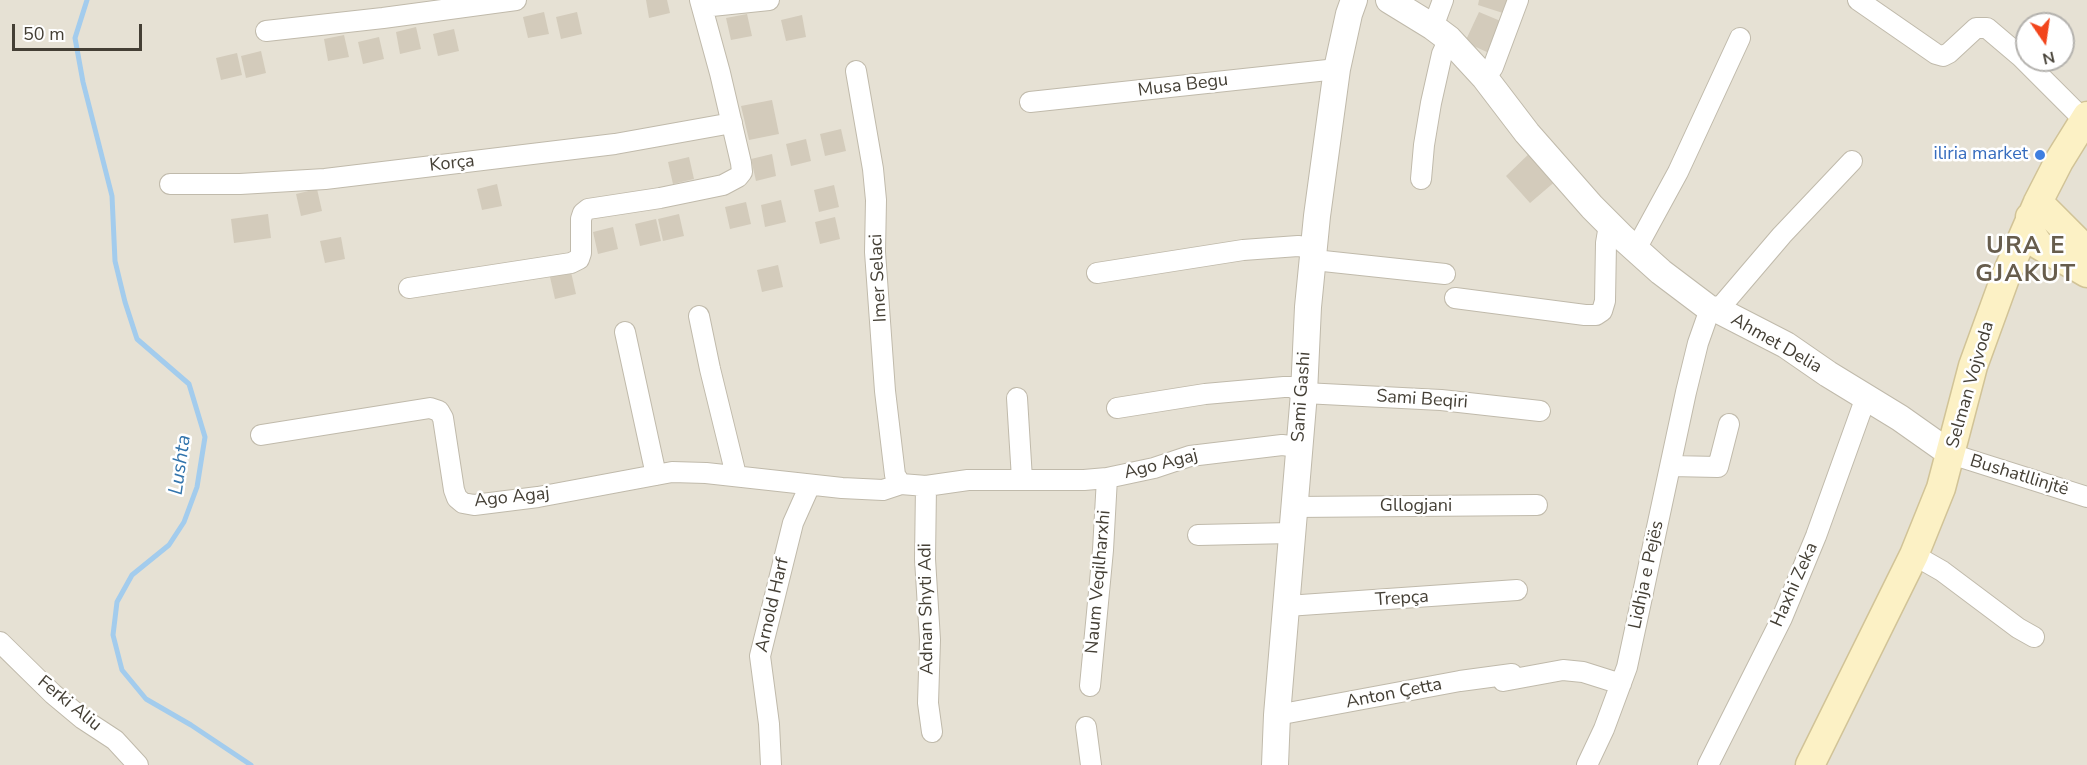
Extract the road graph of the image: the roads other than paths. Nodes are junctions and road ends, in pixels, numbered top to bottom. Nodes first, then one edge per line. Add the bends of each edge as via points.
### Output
1 (516, 0) edge
2 (769, 0) edge
3 (1354, 0) edge
4 (1389, 0) edge
5 (1443, 0) edge
6 (1518, 0) edge
7 (1858, 0) edge
8 (701, 4) edge
9 (266, 31) dead end
10 (1441, 33) junction
11 (1740, 38) dead end
12 (1337, 69) junction
13 (856, 70) dead end
14 (1485, 78) junction
15 (1030, 102) dead end
16 (2085, 118) edge
17 (732, 123) junction
18 (1852, 161) dead end
19 (1421, 179) dead end
20 (170, 184) dead end
21 (2034, 209) junction
22 (1609, 225) junction
23 (1636, 249) junction
24 (1313, 254) junction
25 (2082, 263) edge
26 (1097, 273) dead end
27 (1445, 273) dead end
28 (2005, 278) junction
29 (409, 288) dead end
30 (1455, 298) dead end
31 (1714, 309) junction
32 (699, 316) dead end
33 (625, 332) dead end
34 (1304, 393) junction
35 (1866, 397) junction
36 (1017, 398) dead end
37 (1117, 408) dead end
38 (1540, 411) dead end
39 (1729, 424) dead end
40 (261, 435) dead end
41 (1299, 447) junction
42 (1951, 454) junction
43 (1671, 466) junction
44 (656, 474) junction
45 (736, 476) junction
46 (1107, 478) junction
47 (1022, 479) junction
48 (901, 484) junction
49 (810, 485) junction
50 (926, 486) junction
51 (2087, 497) edge
52 (1537, 505) dead end
53 (1294, 507) junction
54 (1292, 533) junction
55 (1198, 535) dead end
56 (1914, 555) junction
57 (1517, 590) dead end
58 (1287, 606) junction
59 (2034, 637) dead end
60 (0, 642) edge
61 (1621, 684) junction
62 (1090, 686) dead end
63 (1277, 715) junction
64 (1086, 727) dead end
65 (932, 732) dead end
66 (138, 765) edge
67 (771, 765) edge
68 (1091, 765) edge
69 (1275, 765) edge
70 (1587, 765) edge
71 (1708, 765) edge
72 (1810, 765) edge

1 - 9 street
2 - 8 street
3 - 12 street, Sami Gashi
4 - 10 street, Ahmet Delia
5 - 10 street
6 - 14 street via 1493,67
7 - 16 street via 1943,56 1976,28 1987,28
8 - 17 street
10 - 14 street, Ahmet Delia
10 - 19 street via 1442,54
11 - 23 street via 1678,172
12 - 15 street, Musa Begu
12 - 24 street, Sami Gashi
13 - 48 street, Imer Selaci via 873,169 885,391 895,475
14 - 22 street, Ahmet Delia via 1527,133
16 - 21 main road, Selman Vojvoda
17 - 20 street, Korça via 615,144 325,179
17 - 29 street via 742,172 732,182 588,209 580,219 581,253 571,263
18 - 31 street
21 - 25 main road via 2031,233 2040,245
21 - 28 main road, Selman Vojvoda
22 - 23 street, Ahmet Delia
22 - 30 street via 1605,301 1596,315
23 - 31 street, Ahmet Delia
24 - 26 street via 1298,246 1243,250
24 - 27 street
24 - 34 street, Sami Gashi
25 - 28 main road via 2043,265
28 - 42 main road, Selman Vojvoda via 1973,366
31 - 35 street, Ahmet Delia via 1786,345
31 - 43 street, Lidhja e Pejës via 1698,344
32 - 45 street
33 - 44 street
34 - 37 street, Sami Beqiri via 1284,387
34 - 38 street, Sami Beqiri via 1441,400
34 - 41 street, Sami Gashi
35 - 42 street, Ahmet Delia
35 - 71 street, Haxhi Zeka via 1782,618
36 - 47 street
39 - 43 street via 1718,467
40 - 44 street, Ago Agaj via 430,408 439,411 443,418 453,490 464,503 474,505
41 - 46 street, Ago Agaj via 1282,445 1190,456
41 - 53 street, Sami Gashi
42 - 51 street, Bushatllinjtë
42 - 56 main road, Selman Vojvoda
43 - 61 street, Lidhja e Pejës
44 - 45 street, Ago Agaj
45 - 49 street, Ago Agaj
46 - 47 street, Ago Agaj
46 - 62 street, Naum Veqilharxhi
47 - 50 street, Ago Agaj
48 - 49 street, Ago Agaj via 883,490
48 - 50 street, Ago Agaj
49 - 67 street, Arnold Harf via 793,524 760,656
50 - 65 street, Adnan Shyti Adi via 928,703
52 - 53 street, Gllogjani
53 - 54 street, Sami Gashi
54 - 55 street
54 - 58 street, Sami Gashi
56 - 59 street
56 - 72 main road, Selman Vojvoda
57 - 58 street, Trepça
58 - 63 street, Sami Gashi
60 - 66 street, Ferki Aliu via 53,694 115,740
61 - 63 street, Anton Çetta via 1563,670 1460,681
61 - 70 street, Lidhja e Pejës
63 - 69 street, Sami Gashi
64 - 68 street

